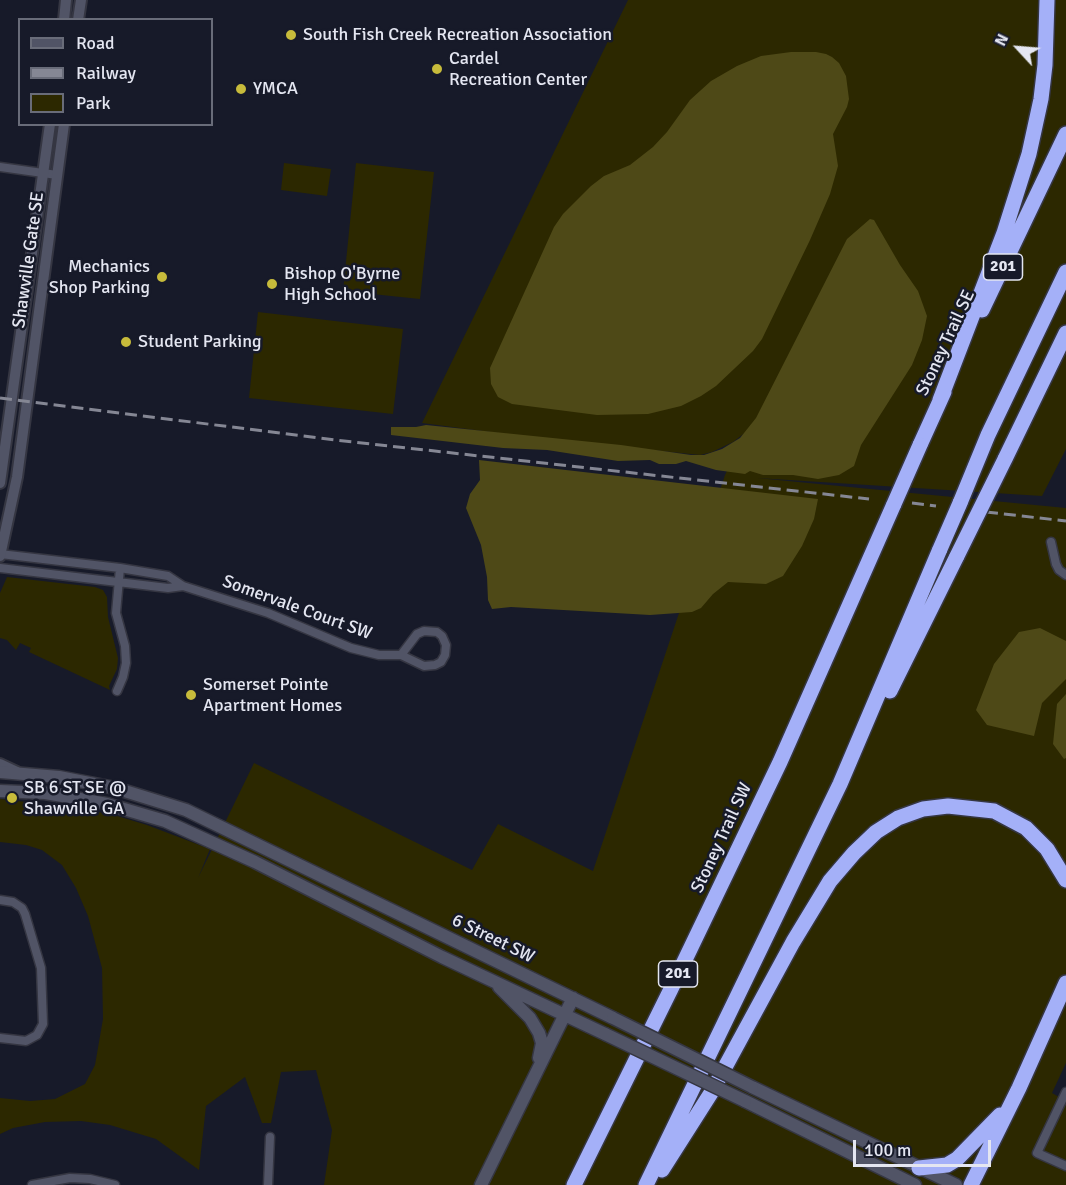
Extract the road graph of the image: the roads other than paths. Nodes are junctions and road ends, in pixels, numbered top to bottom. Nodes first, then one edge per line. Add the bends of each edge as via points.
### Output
1 (66, 0) edge
2 (81, 0) edge
3 (1038, 0) edge
4 (1047, 0) edge
5 (64, 18) edge
6 (78, 18) edge
7 (1045, 65) junction
8 (50, 126) edge
9 (64, 126) edge
10 (1066, 134) edge
11 (0, 167) edge
12 (43, 174) junction
13 (57, 175) junction
14 (1066, 272) edge
15 (1066, 333) edge
16 (940, 400) junction
17 (0, 483) edge
18 (894, 504) joint
19 (1051, 542) dead end
20 (0, 555) edge
21 (0, 568) edge
22 (120, 568) junction
23 (1066, 575) edge
24 (118, 582) junction
25 (183, 586) junction
26 (401, 655) junction
27 (117, 691) dead end
28 (0, 765) edge
29 (0, 772) edge
30 (17, 773) junction
31 (840, 784) junction
32 (0, 790) edge
33 (1066, 880) edge
34 (0, 900) edge
35 (481, 974) junction
36 (1066, 983) edge
37 (573, 998) junction
38 (565, 1014) junction
39 (0, 1038) edge
40 (529, 1088) junction
41 (1019, 1088) junction
42 (1066, 1092) edge
43 (270, 1137) dead end
44 (1066, 1166) edge
45 (920, 1168) junction
46 (32, 1185) edge
47 (116, 1185) edge
48 (268, 1185) edge
49 (481, 1185) edge
50 (574, 1185) edge
51 (646, 1185) edge
52 (652, 1185) edge
53 (915, 1185) edge
54 (956, 1185) edge
55 (972, 1185) edge

1 - 5 street
2 - 6 street
3 - 7 highway
4 - 7 highway
7 - 16 highway via 1024,175
8 - 12 street, Shawville Gate SE
9 - 13 street, Shawville Gate SE
10 - 16 highway, Stoney Trail SE / 201
11 - 12 street
12 - 13 street
12 - 17 street, Shawville Gate SE
13 - 20 street, Shawville Gate SE via 14,497
14 - 31 highway, bridge via 982,450
15 - 31 highway, bridge
16 - 18 highway, Stoney Trail SE / 201, bridge
18 - 50 highway, Stoney Trail SW / 201 via 780,762
19 - 23 street via 1056,564
20 - 22 street, Somervale Court SW
21 - 24 street, Somervale Court SW
22 - 24 street
22 - 25 street, Somervale Court SW via 168,576
24 - 25 street, Somervale Court SW
24 - 27 street via 116,614 126,663
25 - 26 street, Somervale Court SW via 268,613 351,648 379,655
26 - 26 street, Somervale Court SW via 424,666 435,665 443,659 446,645 437,632 424,631
28 - 30 street
29 - 30 main road, 6 Street SW
30 - 37 main road, 6 Street SW via 115,788 186,810
31 - 51 highway
32 - 35 main road, 6 Street SW via 106,804 165,822
33 - 52 highway via 1047,849 1026,828 994,812 948,806 923,809 876,832 830,881 694,1121
34 - 39 street via 14,902 25,914 41,968 43,994 43,1024 37,1035 26,1041
35 - 38 main road, 6 Street SW
35 - 40 main road via 520,1007 539,1033 542,1051
36 - 41 highway
37 - 38 main road
37 - 45 main road, 6 Street SW, bridge
38 - 40 main road
38 - 53 main road, 6 Street SW, bridge
40 - 49 main road
41 - 45 highway via 989,1128 957,1159 947,1165
41 - 55 highway
42 - 44 street via 1037,1153
43 - 48 street
45 - 54 main road, 6 Street SW
46 - 47 street via 70,1178

